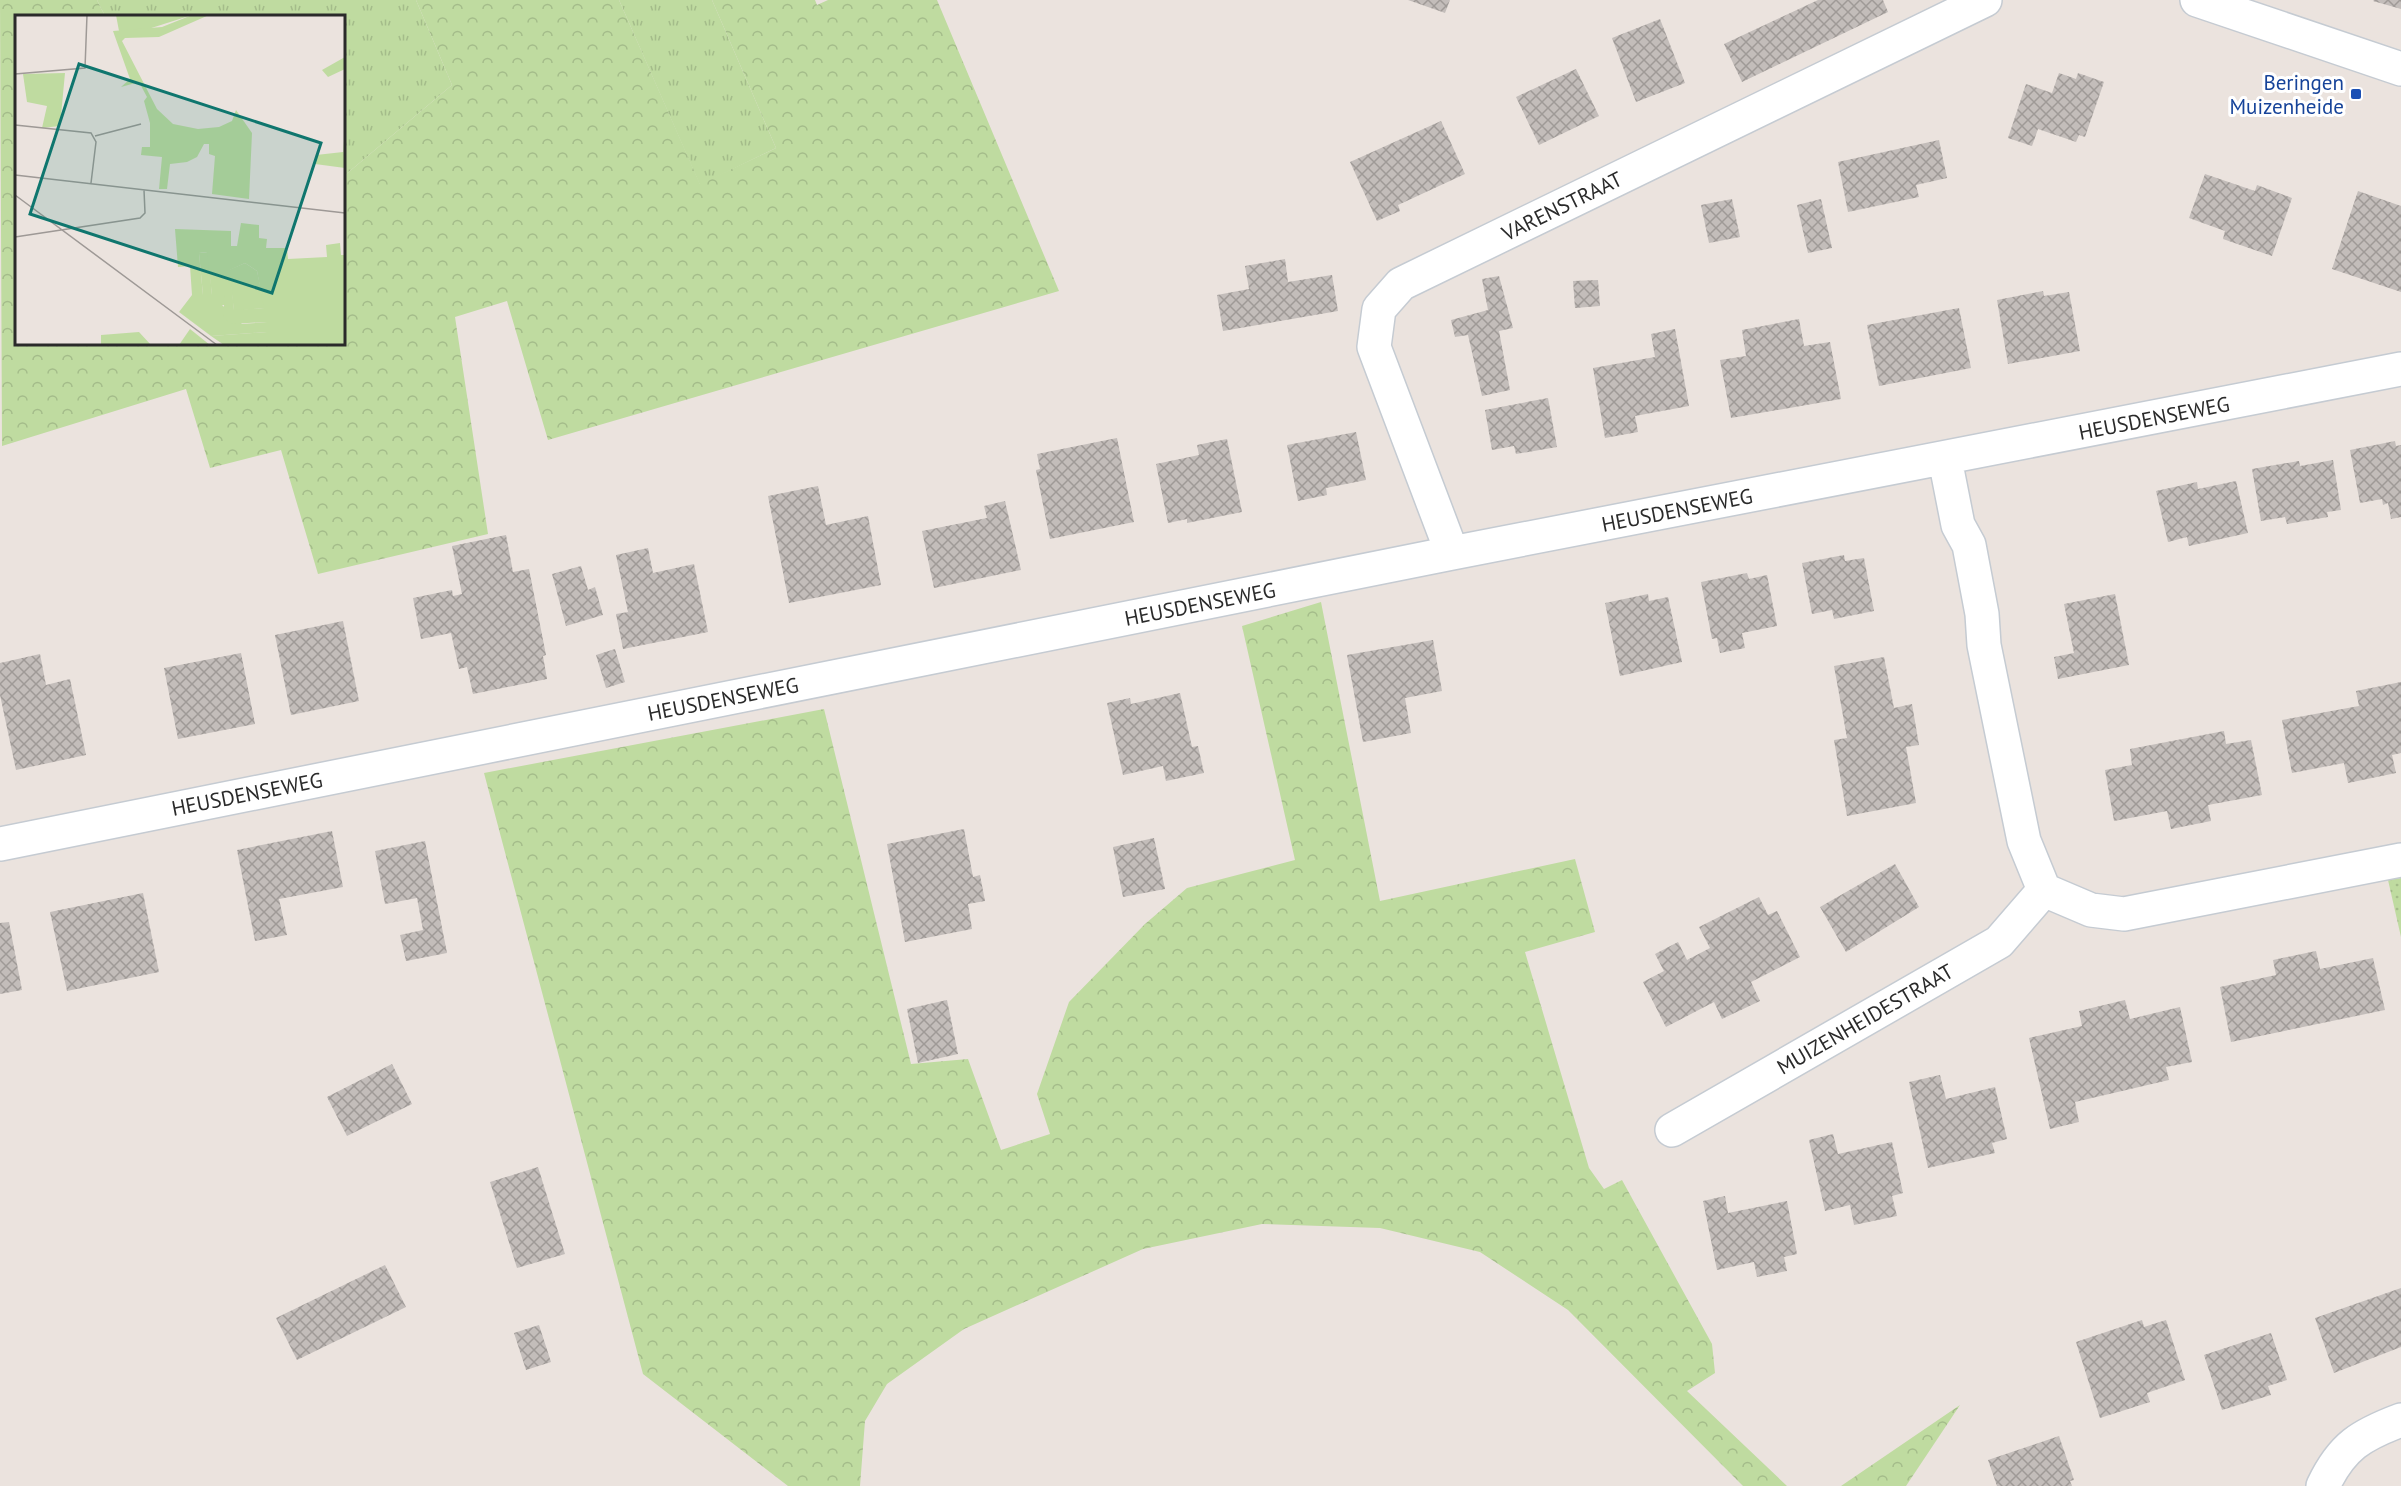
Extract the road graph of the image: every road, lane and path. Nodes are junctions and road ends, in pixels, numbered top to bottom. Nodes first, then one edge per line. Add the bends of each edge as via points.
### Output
1 (1985, 0) edge
2 (2197, 0) edge
3 (2401, 69) edge
4 (2401, 369) edge
5 (1945, 459) junction
6 (1452, 553) junction
7 (0, 844) edge
8 (2401, 860) edge
9 (2044, 890) junction
10 (1672, 1130) dead end
11 (2401, 1420) edge
12 (2323, 1486) edge

1 - 6 street, VARENSTRAAT via 1401,284 1379,309 1374,346
2 - 3 street
4 - 5 street, HEUSDENSEWEG
5 - 6 street, HEUSDENSEWEG
5 - 9 street via 1958,525 1969,545 1984,645 2024,841
6 - 7 street, HEUSDENSEWEG
8 - 9 street via 2124,914 2091,910
9 - 10 street, MUIZENHEIDESTRAAT via 1999,942
11 - 12 street via 2354,1441 2340,1455

